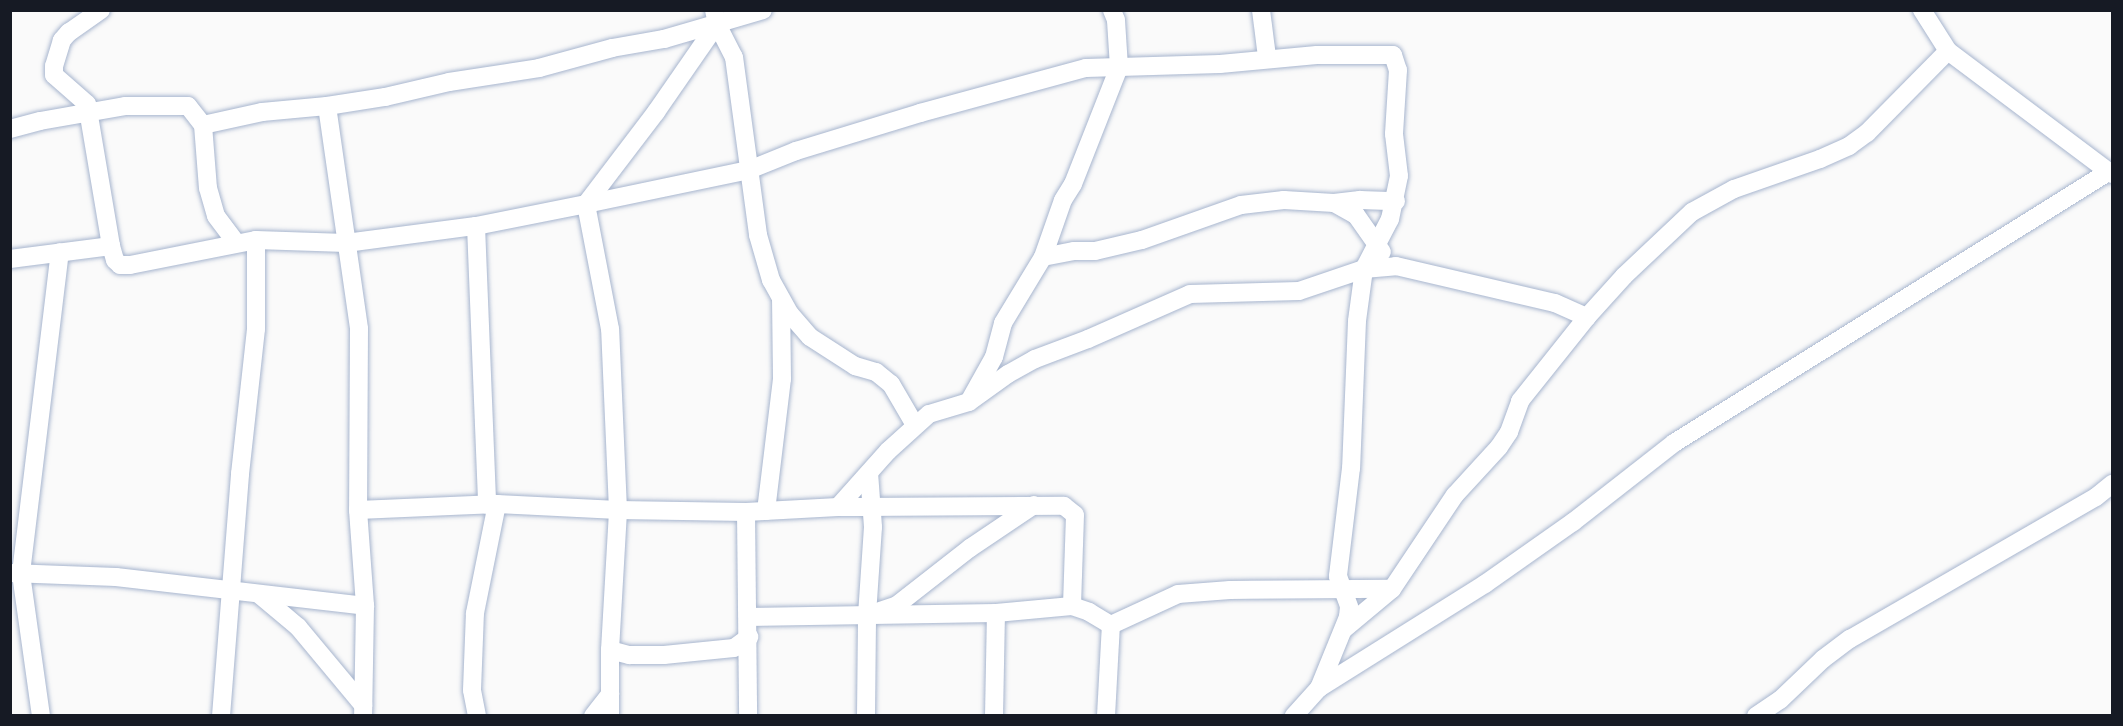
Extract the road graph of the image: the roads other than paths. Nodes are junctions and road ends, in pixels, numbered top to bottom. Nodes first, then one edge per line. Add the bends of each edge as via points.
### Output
1 (100, 10) edge
2 (762, 10) edge
3 (1112, 10) edge
4 (1261, 10) edge
5 (1922, 10) edge
6 (716, 17) edge
7 (1948, 51) junction
8 (1268, 57) junction
9 (1119, 67) junction
10 (327, 106) junction
11 (90, 112) junction
12 (203, 125) junction
13 (10, 129) edge
14 (749, 170) junction
15 (2110, 173) edge
16 (1396, 201) junction
17 (1334, 203) junction
18 (586, 204) junction
19 (476, 226) junction
20 (256, 240) junction
21 (236, 243) junction
22 (345, 243) junction
23 (1376, 245) junction
24 (111, 246) junction
25 (60, 252) junction
26 (1043, 257) junction
27 (10, 259) edge
28 (1396, 266) junction
29 (1364, 269) junction
30 (781, 299) junction
31 (1587, 317) junction
32 (969, 402) junction
33 (915, 425) junction
34 (869, 473) junction
35 (2112, 484) edge
36 (492, 504) junction
37 (1034, 505) junction
38 (838, 507) junction
39 (872, 507) junction
40 (358, 510) junction
41 (618, 510) junction
42 (766, 511) junction
43 (746, 512) junction
44 (16, 573) edge
45 (1341, 589) junction
46 (1392, 589) junction
47 (231, 592) junction
48 (260, 595) junction
49 (365, 606) junction
50 (1072, 606) junction
51 (996, 613) junction
52 (867, 615) junction
53 (748, 616) junction
54 (1111, 625) junction
55 (1343, 630) junction
56 (749, 637) junction
57 (610, 650) junction
58 (1319, 688) junction
59 (610, 694) junction
60 (363, 710) edge
61 (41, 716) edge
62 (221, 716) edge
63 (477, 716) edge
64 (593, 716) edge
65 (610, 716) edge
66 (748, 716) edge
67 (866, 716) edge
68 (994, 716) edge
69 (1106, 716) edge
70 (1294, 716) edge
71 (1756, 716) edge

1 - 11 street via 62,40 54,66 54,75 83,100
2 - 6 street
3 - 9 street
4 - 8 street
5 - 7 street
6 - 10 street via 539,68
6 - 14 street via 734,57
6 - 18 street via 656,112
7 - 15 street
7 - 31 street via 1868,133 1850,146 1734,189 1692,212
8 - 9 street via 1220,64
8 - 16 street via 1393,55 1398,70 1394,134 1399,176
9 - 14 street via 1086,68 920,113 796,151
9 - 26 street
10 - 12 street via 262,112
10 - 22 street
11 - 12 street via 124,106 188,106
11 - 13 street
11 - 24 street
12 - 21 street via 208,188 216,216
14 - 18 street
14 - 30 street via 758,235
15 - 58 street via 1674,443 1574,522 1485,584
16 - 17 street
16 - 23 street
17 - 23 street via 1356,215
17 - 26 street via 1284,200 1241,205 1142,240
18 - 19 street
18 - 41 street via 610,329
19 - 22 street
19 - 36 street
20 - 21 street
20 - 22 street
20 - 47 street via 256,329
21 - 24 street via 130,265 120,265 115,260
22 - 40 street via 359,329
23 - 28 street
23 - 29 street
24 - 25 street
25 - 27 street
25 - 44 street
26 - 32 street via 1004,323 994,357
28 - 29 street
28 - 31 street via 1555,303
29 - 32 street via 1299,291 1190,294 1035,359
29 - 45 street via 1355,350 1351,468 1338,576
30 - 33 street via 810,337 891,384
30 - 42 street via 782,379
31 - 46 street via 1520,401 1499,447 1455,495
32 - 33 street via 929,414
33 - 34 street
34 - 38 street
34 - 39 street
35 - 71 street via 1850,639
36 - 40 street
36 - 41 street
36 - 63 street via 475,613 472,690
37 - 39 street
37 - 50 street via 1064,506 1075,516
37 - 52 street via 970,548 897,605
38 - 39 street
38 - 42 street
39 - 52 street
40 - 49 street
41 - 43 street
41 - 57 street
42 - 43 street
43 - 53 street
44 - 47 street via 116,577
44 - 61 street
45 - 46 street
45 - 54 street via 1178,594
45 - 55 street via 1349,607
46 - 55 street
47 - 48 street
47 - 62 street
48 - 49 street
48 - 60 street via 298,627
49 - 60 street
50 - 51 street
50 - 54 street
51 - 52 street
51 - 68 street
52 - 53 street
52 - 67 street
53 - 56 street
54 - 69 street
55 - 58 street
56 - 57 street via 734,648 664,655 629,655
56 - 66 street
57 - 59 street
58 - 70 street
59 - 64 street
59 - 65 street

